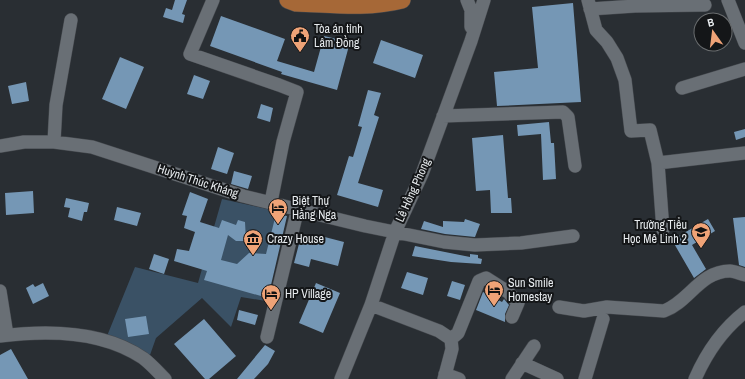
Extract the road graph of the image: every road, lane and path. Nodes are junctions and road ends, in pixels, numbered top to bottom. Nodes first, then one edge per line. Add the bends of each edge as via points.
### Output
1 (213, 0) edge
2 (288, 0) edge
3 (402, 0) edge
4 (467, 0) edge
5 (484, 0) edge
6 (728, 0) edge
7 (360, 3) edge
8 (589, 5) edge
9 (705, 5) dead end
10 (740, 17) edge
11 (71, 20) dead end
12 (471, 41) junction
13 (745, 42) edge
14 (745, 69) edge
15 (682, 88) dead end
16 (443, 116) junction
17 (54, 142) junction
18 (0, 146) edge
19 (745, 153) edge
20 (658, 163) junction
21 (575, 166) dead end
22 (271, 202) junction
23 (298, 208) junction
24 (663, 230) dead end
25 (395, 232) junction
26 (573, 236) dead end
27 (745, 275) edge
28 (0, 291) edge
29 (372, 305) junction
30 (559, 307) dead end
31 (745, 312) edge
32 (512, 317) dead end
33 (603, 319) dead end
34 (4, 336) edge
35 (267, 337) dead end
36 (451, 339) junction
37 (534, 346) dead end
38 (522, 363) junction
39 (445, 377) edge
40 (551, 378) edge
41 (165, 379) edge
42 (341, 379) edge
43 (459, 379) edge
44 (512, 379) edge
45 (585, 379) edge
46 (695, 379) edge

1 - 22 street via 190,54 297,92 283,142
2 - 7 main road via 296,3
3 - 7 main road via 373,5
4 - 12 street via 471,10
5 - 12 street, Lê Hồng Phong
6 - 10 street
8 - 9 street
8 - 20 street via 596,30 617,58 622,73 630,110 631,131 650,130
10 - 13 street
11 - 17 street via 56,105
12 - 16 street, Lê Hồng Phong
14 - 15 street
16 - 21 street via 563,112 568,117
16 - 25 street, Lê Hồng Phong via 422,174
17 - 18 street, Huỳnh Thúc Kháng via 24,142
17 - 22 street, Huỳnh Thúc Kháng via 92,147 198,183
19 - 20 street
20 - 24 street
22 - 23 street, Huỳnh Thúc Kháng
23 - 25 street, Huỳnh Thúc Kháng
23 - 35 street
25 - 26 street, Huỳnh Thúc Kháng via 444,242 475,245 521,243
25 - 29 street, Lê Hồng Phong
27 - 30 street via 732,270 717,272 701,282 672,308 664,311 607,307 584,311
28 - 34 street
29 - 36 street via 439,331
29 - 42 street, Lê Hồng Phong
31 - 46 street via 716,341
32 - 36 street via 518,303 508,292 486,278 479,281 458,333
33 - 45 street
34 - 41 street via 66,334 101,339 144,359
36 - 39 street via 452,349
37 - 38 street
38 - 40 street
38 - 44 street
39 - 43 street

